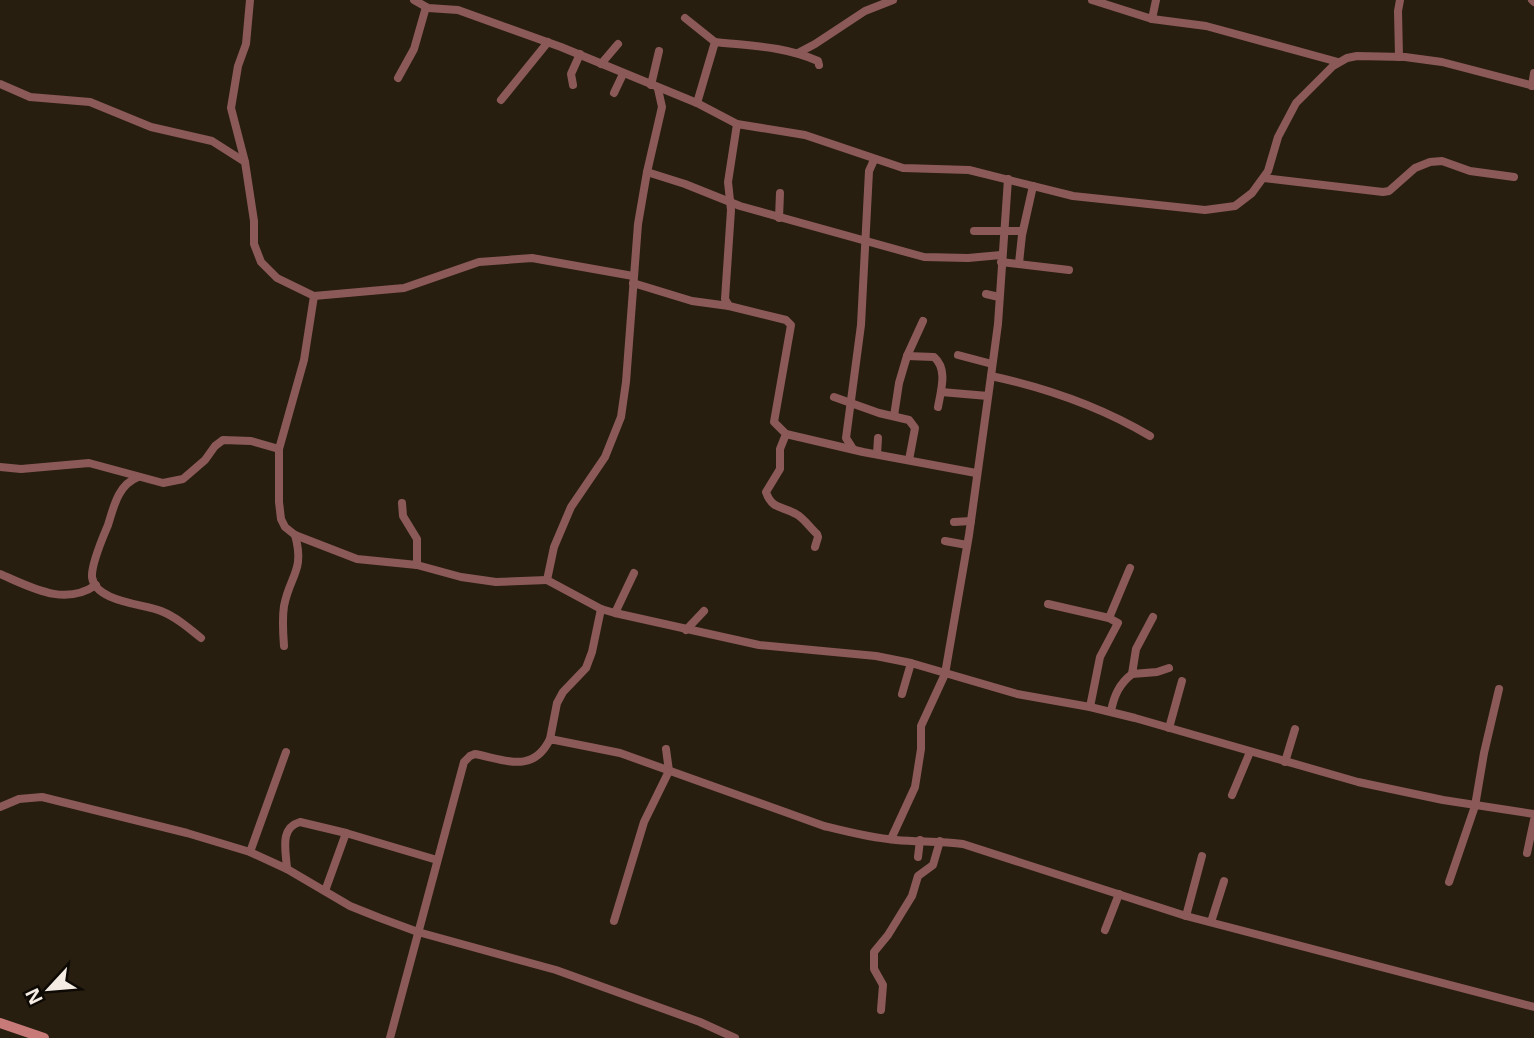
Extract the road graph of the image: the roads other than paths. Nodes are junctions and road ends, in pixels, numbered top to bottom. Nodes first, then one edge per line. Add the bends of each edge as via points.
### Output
1 (250, 0) edge
2 (414, 0) edge
3 (892, 0) edge
4 (1092, 0) edge
5 (1156, 0) edge
6 (1400, 0) edge
7 (426, 7) junction
8 (684, 18) dead end
9 (1152, 19) junction
10 (548, 42) junction
11 (715, 42) junction
12 (618, 44) dead end
13 (659, 51) dead end
14 (797, 53) junction
15 (580, 54) junction
16 (1399, 57) junction
17 (1338, 62) junction
18 (601, 64) junction
19 (819, 65) dead end
20 (1534, 73) edge
21 (623, 74) junction
22 (398, 78) dead end
23 (0, 83) edge
24 (573, 85) dead end
25 (1533, 86) edge
26 (655, 87) junction
27 (614, 93) dead end
28 (675, 95) junction
29 (501, 100) dead end
30 (697, 103) junction
31 (662, 107) junction
32 (737, 124) junction
33 (874, 160) junction
34 (245, 162) junction
35 (647, 172) junction
36 (1514, 177) dead end
37 (1264, 178) junction
38 (1008, 179) junction
39 (1033, 186) junction
40 (780, 193) dead end
41 (729, 202) junction
42 (779, 218) junction
43 (974, 230) dead end
44 (1003, 230) junction
45 (1022, 231) junction
46 (869, 243) junction
47 (1001, 258) junction
48 (1019, 263) junction
49 (1069, 271) dead end
50 (633, 280) junction
51 (986, 294) dead end
52 (314, 296) junction
53 (999, 297) junction
54 (729, 306) junction
55 (923, 321) dead end
56 (958, 355) dead end
57 (907, 356) junction
58 (992, 364) junction
59 (991, 376) junction
60 (941, 392) junction
61 (988, 396) junction
62 (834, 397) dead end
63 (852, 404) junction
64 (938, 407) dead end
65 (894, 416) junction
66 (786, 434) junction
67 (1150, 436) dead end
68 (846, 438) junction
69 (878, 438) dead end
70 (836, 445) junction
71 (279, 449) junction
72 (853, 449) junction
73 (877, 454) junction
74 (909, 460) junction
75 (0, 467) edge
76 (976, 473) junction
77 (138, 477) junction
78 (402, 503) dead end
79 (971, 521) junction
80 (954, 522) dead end
81 (295, 535) junction
82 (308, 541) junction
83 (945, 541) dead end
84 (967, 545) junction
85 (815, 547) dead end
86 (299, 548) junction
87 (417, 565) junction
88 (1130, 568) dead end
89 (634, 573) dead end
90 (0, 574) edge
91 (547, 580) junction
92 (96, 585) junction
93 (1048, 604) dead end
94 (601, 609) junction
95 (705, 611) dead end
96 (615, 613) junction
97 (1153, 617) dead end
98 (1109, 618) junction
99 (685, 629) junction
100 (201, 638) dead end
101 (284, 646) dead end
102 (911, 663) junction
103 (1169, 668) dead end
104 (945, 674) junction
105 (1132, 674) junction
106 (1182, 681) dead end
107 (1499, 689) dead end
108 (902, 694) dead end
109 (1090, 707) junction
110 (1111, 711) junction
111 (1169, 728) junction
112 (1295, 729) dead end
113 (550, 739) junction
114 (666, 749) dead end
115 (286, 752) dead end
116 (1250, 752) junction
117 (1285, 762) junction
118 (670, 771) junction
119 (1232, 795) dead end
120 (1475, 806) junction
121 (0, 807) edge
122 (1534, 814) edge
123 (1534, 820) edge
124 (346, 833) junction
125 (891, 839) junction
126 (920, 840) junction
127 (940, 841) junction
128 (250, 852) junction
129 (1527, 853) dead end
130 (1202, 856) dead end
131 (918, 857) dead end
132 (437, 860) junction
133 (287, 869) junction
134 (1224, 881) dead end
135 (1450, 882) dead end
136 (325, 891) junction
137 (1119, 894) junction
138 (1186, 916) junction
139 (614, 921) dead end
140 (1211, 922) junction
141 (1105, 930) dead end
142 (418, 932) junction
143 (1534, 1007) edge
144 (881, 1010) dead end
145 (0, 1023) edge
146 (44, 1038) edge
147 (390, 1038) edge
148 (735, 1038) edge

1 - 34 street via 246,44 231,108
2 - 7 street
3 - 14 street via 865,11
4 - 9 street
5 - 9 street
6 - 16 street
7 - 10 street via 458,10
7 - 22 street via 414,49
8 - 11 street
9 - 17 street via 1206,26
10 - 15 street
10 - 29 street
11 - 14 street
11 - 30 street
12 - 18 street
13 - 26 street
14 - 19 street
15 - 18 street
15 - 24 street via 571,74
16 - 17 street via 1357,56
16 - 25 street via 1442,62
17 - 37 street via 1296,103
18 - 21 street
20 - 25 street
21 - 26 street
21 - 27 street
23 - 34 street via 30,97 90,102 151,127 212,141
26 - 28 street
26 - 31 street
28 - 30 street
28 - 31 street
30 - 32 street
31 - 35 street
32 - 33 street via 805,135
32 - 41 street
33 - 38 street via 903,168 969,170
33 - 46 street via 869,171
34 - 52 street via 254,244 261,262 277,278
35 - 41 street
35 - 50 street
36 - 37 street via 1470,171 1442,161 1415,168 1389,191
37 - 39 street via 1235,206 1206,210 1108,201
38 - 39 street
38 - 44 street
39 - 45 street
40 - 42 street
41 - 42 street
41 - 54 street via 725,294
42 - 46 street
43 - 44 street
44 - 45 street
44 - 47 street
45 - 48 street
46 - 47 street via 935,258
46 - 63 street via 864,253
47 - 48 street
47 - 53 street
48 - 49 street
50 - 52 street via 519,258 479,262 404,288
50 - 54 street via 692,301
50 - 91 street via 621,417 605,457 566,518
51 - 53 street
52 - 71 street via 304,360
53 - 58 street
54 - 66 street via 792,325 774,422
55 - 57 street
56 - 58 street
57 - 60 street via 938,360
57 - 65 street
58 - 59 street
59 - 61 street
59 - 67 street via 1099,408
60 - 61 street
60 - 64 street
61 - 76 street
62 - 63 street
63 - 65 street
63 - 68 street
65 - 74 street via 909,420 915,428
66 - 70 street
66 - 85 street via 780,469 766,492 776,507 794,513 817,534
68 - 70 street
68 - 72 street
69 - 73 street
70 - 72 street
71 - 77 street via 223,440 183,479 163,483
71 - 81 street via 281,519
72 - 73 street
73 - 74 street
74 - 76 street
75 - 77 street via 89,463
76 - 79 street
77 - 92 street via 124,486 116,501 94,567
78 - 87 street via 403,516 417,539
79 - 80 street
79 - 84 street
81 - 82 street
81 - 86 street
82 - 86 street
82 - 87 street via 356,559
83 - 84 street
84 - 104 street
86 - 101 street via 298,572 284,607
87 - 91 street via 485,580
88 - 98 street
89 - 96 street
90 - 92 street via 57,596
91 - 94 street
92 - 100 street via 123,602 173,617
93 - 98 street
94 - 96 street
94 - 113 street via 586,668 563,692
95 - 99 street
96 - 99 street
97 - 105 street via 1136,649
98 - 109 street via 1118,625 1100,657
99 - 102 street via 759,645
102 - 104 street
102 - 108 street
103 - 105 street
104 - 109 street via 1017,694
104 - 125 street via 921,726 915,787
105 - 110 street via 1121,685
106 - 111 street
107 - 120 street
109 - 110 street
110 - 111 street
111 - 116 street
112 - 117 street
113 - 118 street via 620,753
113 - 132 street via 541,755 526,762 475,754 466,758
114 - 118 street
115 - 128 street
116 - 117 street
116 - 119 street
117 - 120 street
118 - 125 street via 813,823
118 - 139 street via 644,822
120 - 122 street
120 - 135 street
121 - 128 street via 27,797 51,798
123 - 129 street
124 - 132 street
124 - 133 street via 293,823 285,835
124 - 136 street
125 - 126 street
126 - 127 street
126 - 131 street
127 - 137 street via 995,853
127 - 144 street via 933,865 918,876 912,896 874,952 872,964 883,985
128 - 133 street
130 - 138 street
132 - 142 street
133 - 136 street
134 - 140 street
136 - 142 street via 350,906
137 - 138 street
137 - 141 street
138 - 140 street
140 - 143 street
142 - 147 street
142 - 148 street via 556,970
145 - 146 street

